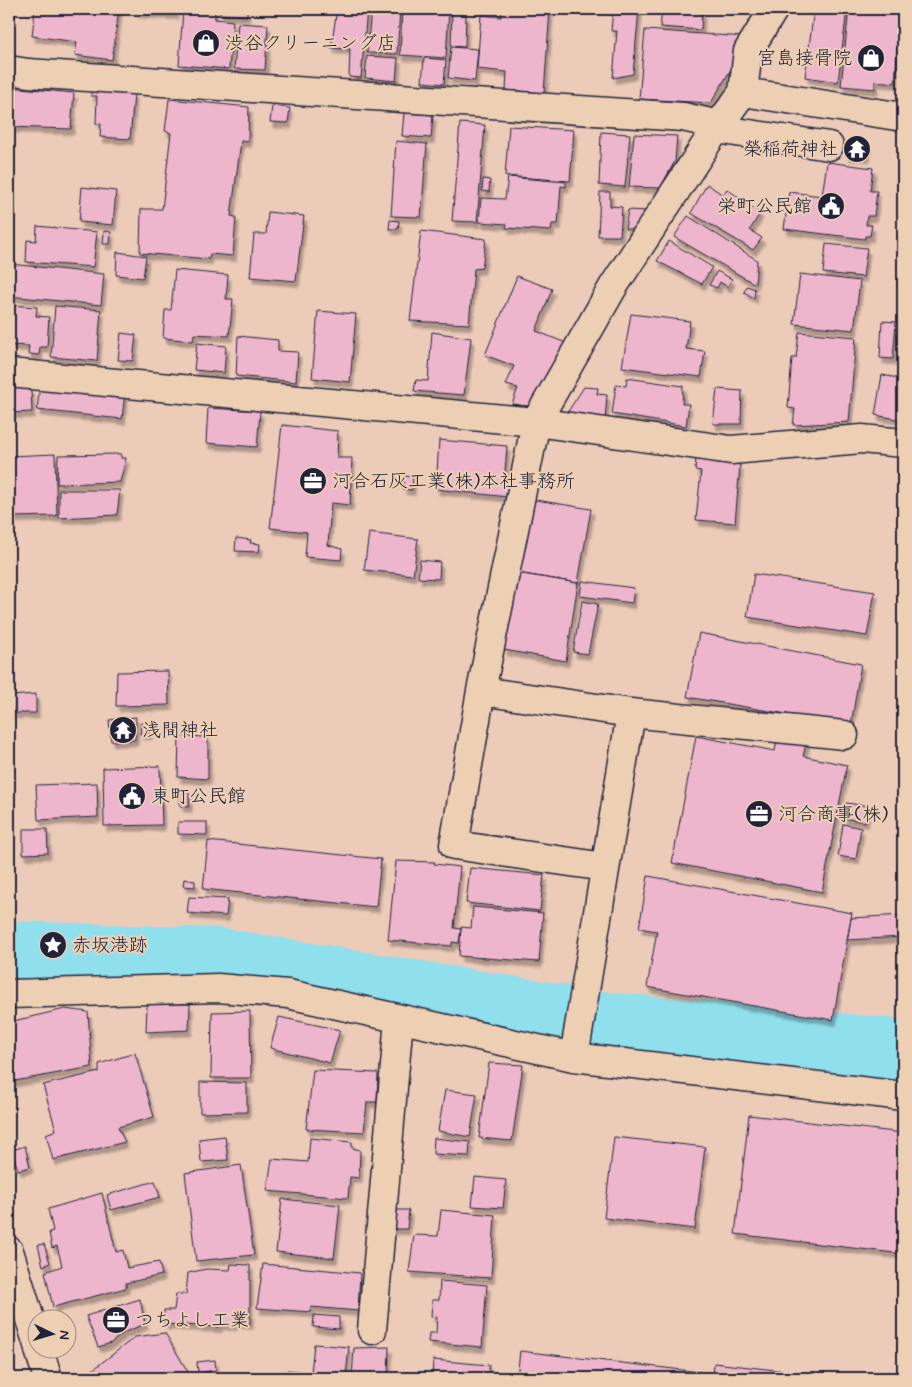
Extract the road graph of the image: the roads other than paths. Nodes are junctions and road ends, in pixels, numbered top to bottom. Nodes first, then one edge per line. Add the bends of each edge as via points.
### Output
1 (774, 9) edge
2 (9, 70) edge
3 (743, 92) junction
4 (903, 117) edge
5 (717, 127) junction
6 (829, 146) dead end
7 (9, 373) edge
8 (536, 422) junction
9 (903, 443) edge
10 (481, 692) junction
11 (631, 713) junction
12 (844, 735) dead end
13 (605, 867) junction
14 (9, 994) edge
15 (399, 1019) junction
16 (576, 1046) junction
17 (903, 1096) edge
18 (9, 1252) edge
19 (28, 1313) edge
20 (372, 1330) dead end
21 (42, 1360) edge
22 (48, 1378) edge

1 - 3 street via 748,51
2 - 5 street via 683,117
3 - 4 street
3 - 5 street
5 - 6 street
5 - 8 street via 613,287
7 - 8 street
8 - 9 street via 731,450 862,439
8 - 10 street
10 - 11 street
10 - 13 street via 454,845
11 - 12 street
11 - 13 street
13 - 16 street
14 - 15 street via 218,988 288,994
15 - 16 street
15 - 20 street
16 - 17 street
18 - 19 street
21 - 22 street

